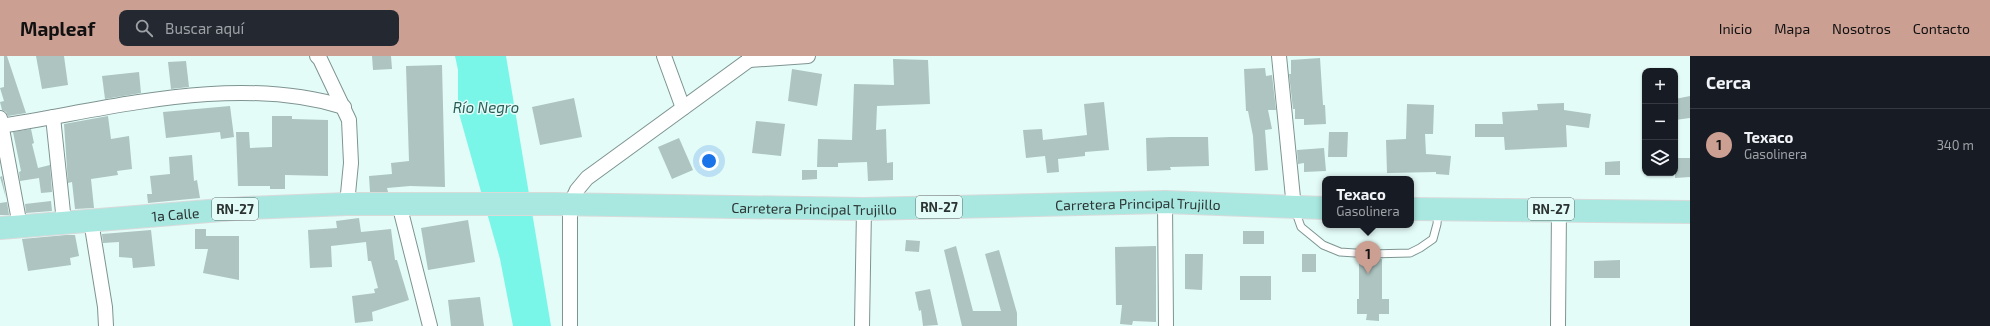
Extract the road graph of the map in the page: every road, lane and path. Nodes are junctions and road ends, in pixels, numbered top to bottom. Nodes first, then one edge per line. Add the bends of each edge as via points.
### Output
1 (317, 56) edge
2 (664, 56) edge
3 (808, 56) edge
4 (1279, 56) edge
5 (749, 58) edge
6 (344, 107) junction
7 (683, 108) junction
8 (53, 117) junction
9 (1, 123) edge
10 (1165, 202) junction
11 (347, 204) junction
12 (399, 204) junction
13 (471, 204) joint
14 (562, 205) junction
15 (1294, 208) junction
16 (1322, 208) edge
17 (864, 209) junction
18 (1414, 209) edge
19 (1439, 209) junction
20 (1559, 209) junction
21 (1690, 212) edge
22 (91, 221) junction
23 (64, 222) junction
24 (10, 227) edge
25 (106, 326) edge
26 (430, 326) edge
27 (570, 326) edge
28 (862, 326) edge
29 (1166, 326) edge
30 (1558, 326) edge

1 - 6 street
2 - 7 street
3 - 5 street
4 - 15 street
5 - 7 street
6 - 8 street via 321,100 248,93 176,97 107,106
6 - 11 street via 349,120 351,163
7 - 14 street via 587,178
8 - 9 street
8 - 23 street
9 - 24 street
10 - 15 main road, Carretera Principal Trujillo / RN-27
10 - 17 main road, Carretera Principal Trujillo / RN-27
10 - 29 street
11 - 12 main road, 1a Calle / RN-27
11 - 22 main road, 1a Calle / RN-27 via 246,208
12 - 13 main road, 1a Calle / RN-27
12 - 26 street
13 - 14 main road, Carretera Principal Trujillo / RN-27
14 - 17 main road, Carretera Principal Trujillo / RN-27
14 - 27 street
15 - 16 main road, Carretera Principal Trujillo / RN-27
15 - 19 lane via 1301,227 1323,245 1340,252 1370,254 1410,253 1420,248 1432,239 1438,224
17 - 28 street
18 - 19 main road, RN-27
19 - 20 main road, RN-27
20 - 21 main road, RN-27
20 - 30 street
22 - 23 main road, 1a Calle / RN-27
22 - 25 street
23 - 24 main road, 1a Calle / RN-27

